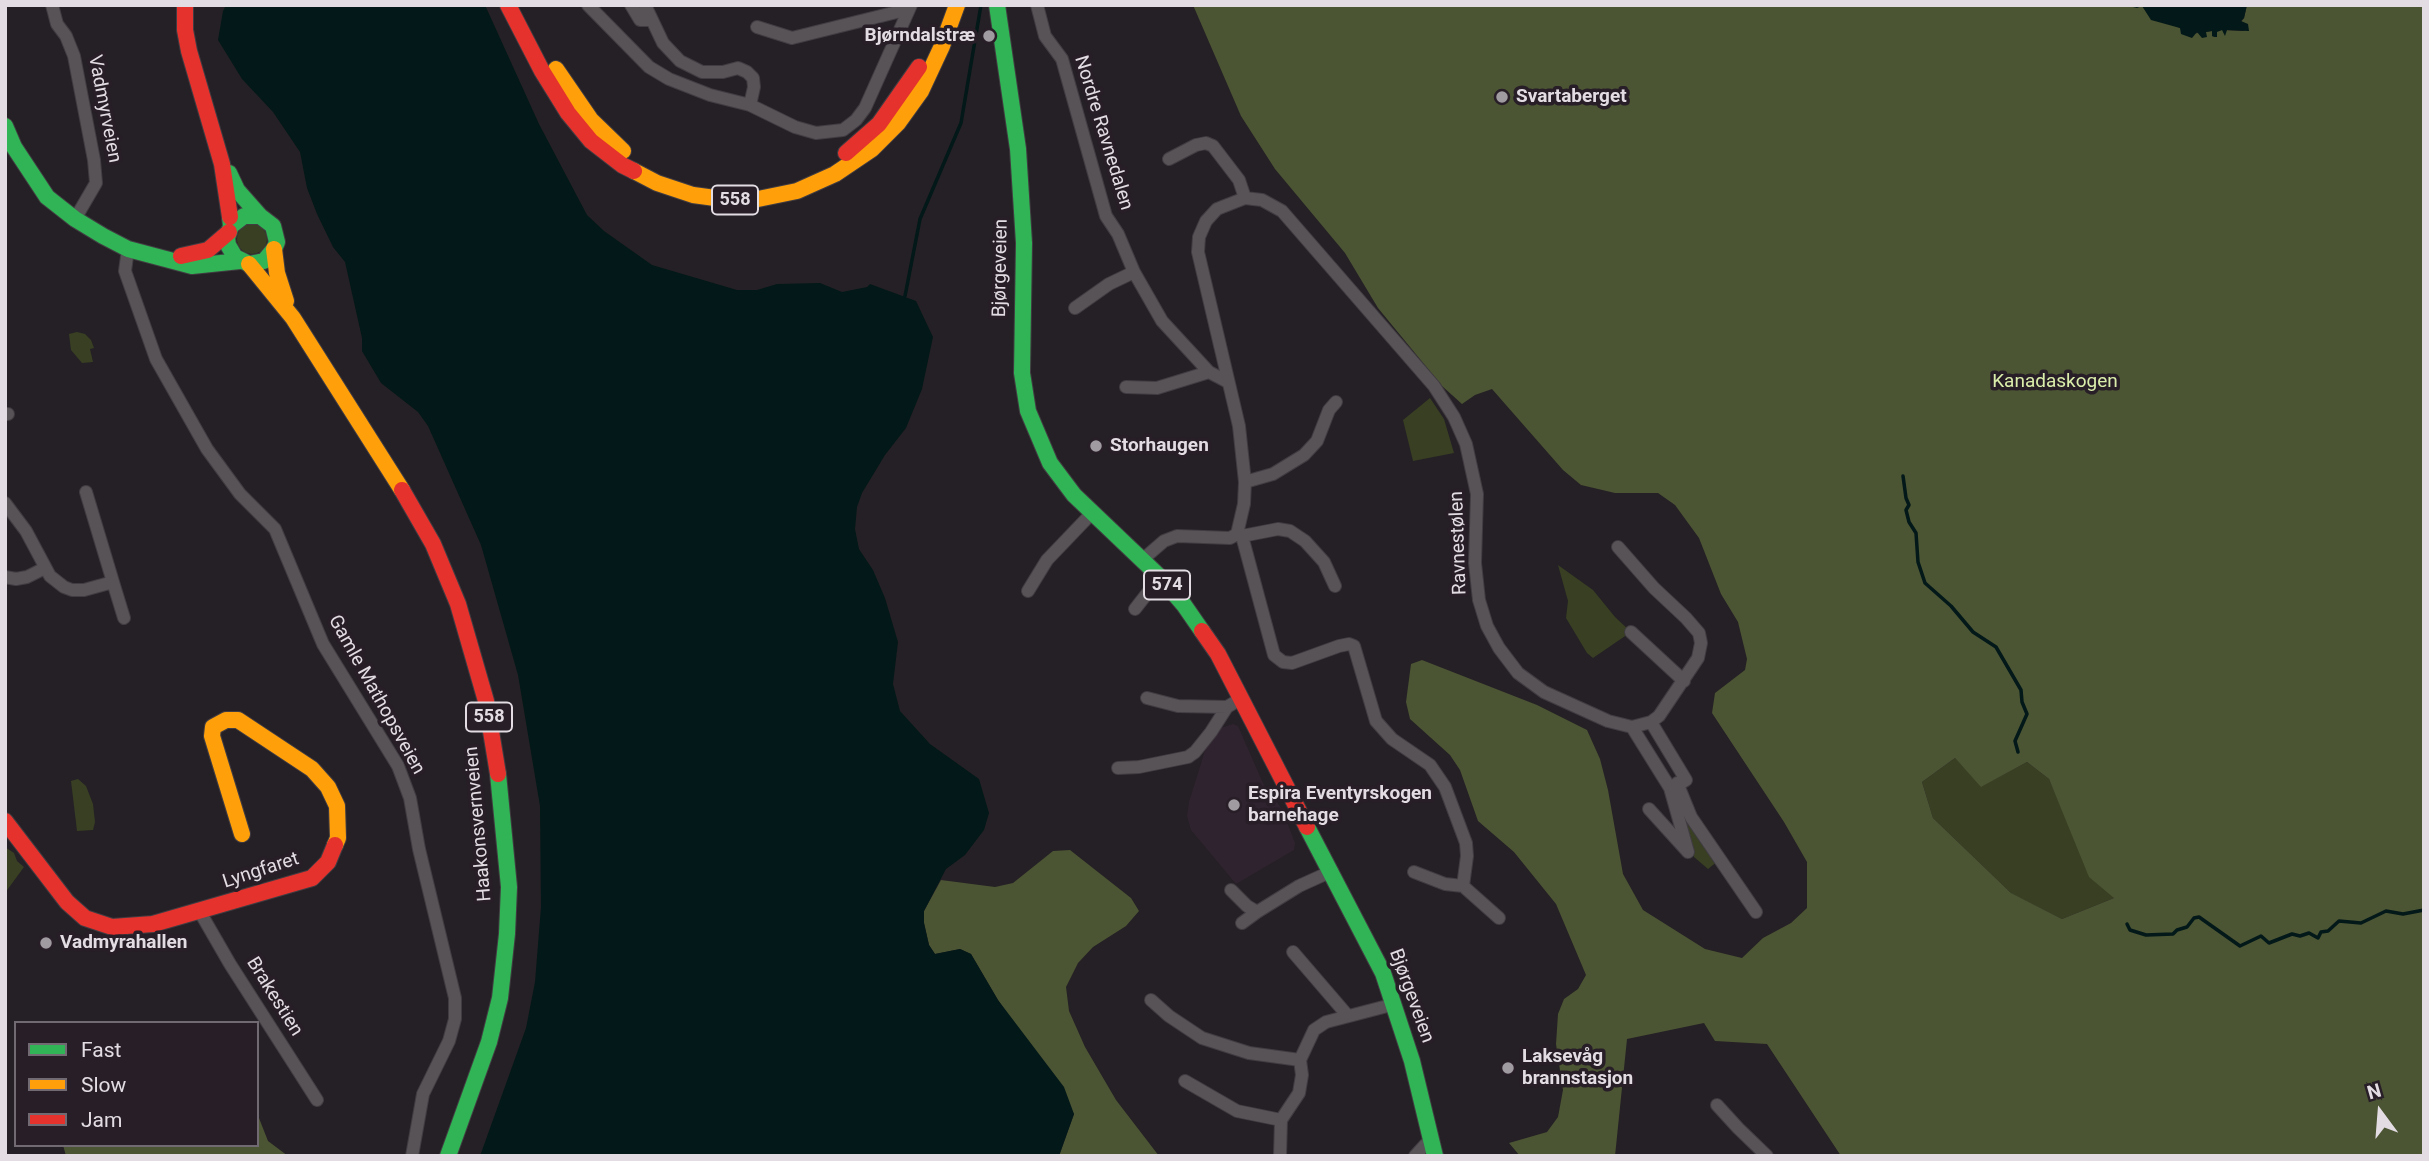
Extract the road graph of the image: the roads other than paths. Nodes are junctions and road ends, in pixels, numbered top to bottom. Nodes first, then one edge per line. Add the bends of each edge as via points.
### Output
1 (51, 5) edge
2 (508, 5) edge
3 (522, 5) edge
4 (588, 5) edge
5 (631, 5) edge
6 (645, 5) edge
7 (945, 5) edge
8 (957, 5) edge
9 (996, 5) edge
10 (1037, 5) edge
11 (910, 7) edge
12 (187, 10) edge
13 (651, 20) junction
14 (757, 27) dead end
15 (750, 105) junction
16 (5, 126) edge
17 (10, 149) edge
18 (1169, 159) dead end
19 (222, 164) junction
20 (1245, 198) junction
21 (260, 216) junction
22 (75, 219) junction
23 (230, 229) junction
24 (128, 248) junction
25 (274, 249) junction
26 (160, 257) junction
27 (245, 262) junction
28 (1134, 272) junction
29 (1075, 308) dead end
30 (293, 318) junction
31 (1209, 372) junction
32 (1228, 382) junction
33 (1126, 387) dead end
34 (1336, 402) dead end
35 (1245, 482) junction
36 (86, 492) dead end
37 (5, 503) edge
38 (1092, 513) junction
39 (1239, 535) junction
40 (1618, 547) dead end
41 (1142, 560) junction
42 (45, 568) junction
43 (5, 577) edge
44 (1160, 577) junction
45 (113, 582) junction
46 (1335, 586) dead end
47 (1028, 591) dead end
48 (1135, 609) dead end
49 (124, 618) dead end
50 (1631, 632) dead end
51 (1684, 681) junction
52 (1147, 698) dead end
53 (1242, 698) junction
54 (1227, 708) junction
55 (1641, 725) junction
56 (1118, 768) dead end
57 (1674, 787) junction
58 (1649, 809) dead end
59 (5, 821) edge
60 (242, 834) dead end
61 (1332, 871) junction
62 (1414, 872) dead end
63 (1463, 886) junction
64 (1231, 890) dead end
65 (200, 912) junction
66 (1257, 912) junction
67 (1756, 912) dead end
68 (1499, 918) dead end
69 (1242, 923) dead end
70 (1293, 952) dead end
71 (1151, 1000) dead end
72 (1395, 1004) junction
73 (1348, 1016) junction
74 (1300, 1060) junction
75 (1185, 1081) dead end
76 (317, 1100) dead end
77 (1717, 1105) dead end
78 (1281, 1120) junction
79 (1433, 1149) edge
80 (412, 1156) edge
81 (448, 1156) edge
82 (1280, 1156) edge
83 (1415, 1156) edge
84 (1767, 1156) edge

1 - 22 street, Vadmyrveien via 74,56 94,160 96,183
2 - 8 main road, 558 via 554,91 598,148 657,183 730,200 797,191 835,174 872,149 920,91
3 - 7 main road, 558 via 568,88 611,141 670,174 737,187 805,175 863,139 908,86
4 - 15 street via 649,67 691,89
5 - 13 street via 640,20
6 - 13 street
9 - 38 main road, Bjørgeveien / 574 via 1023,206 1021,339 1028,411 1050,463
10 - 28 street, Nordre Ravnedalen via 1045,36 1062,60 1106,216
11 - 14 street via 792,38
11 - 15 street via 865,108 843,130 816,133
12 - 19 main road, 558 via 189,51
13 - 15 street via 680,61 702,72 738,68 747,72 754,86
16 - 17 main road
17 - 22 main road via 47,197
18 - 20 street via 1196,145 1213,146
19 - 21 main road, 558
19 - 23 main road, 558
20 - 32 street via 1217,209 1199,237 1198,252
20 - 55 street, Ravnestølen via 1262,200 1282,211 1434,386 1454,417 1470,458 1477,494 1479,600 1499,648 1518,673 1544,692 1608,721
21 - 23 main road via 244,216
21 - 25 main road, 558 via 276,233
22 - 24 main road
23 - 26 main road via 200,254
23 - 27 main road, 558 via 231,252
24 - 26 main road
24 - 80 street, Gamle Mathopsveien via 125,271 156,359 207,449 240,494 275,529 323,644 398,766 410,798 456,1019 424,1094
25 - 27 main road via 264,261
25 - 30 main road, Haakonsvernveien / 558 via 280,286
26 - 27 main road via 192,265
27 - 30 main road, Haakonsvernveien / 558
28 - 29 street
28 - 31 street, Nordre Ravnedalen via 1162,321
30 - 81 main road, Haakonsvernveien / 558 via 433,544 458,604 486,701 504,831 507,934 500,998 489,1042
31 - 32 street, Nordre Ravnedalen
31 - 33 street via 1157,388
32 - 35 street
34 - 35 street via 1317,441 1304,455 1273,474
35 - 39 street
36 - 45 street
37 - 42 street
38 - 41 main road, Bjørgeveien / 574
38 - 47 street via 1047,560
39 - 41 street via 1177,537 1164,541
39 - 46 street via 1290,531 1324,562
39 - 63 street via 1275,655 1292,663 1339,646 1354,646 1376,721 1437,774 1466,843
40 - 51 street via 1699,633 1698,658
41 - 44 main road, Bjørgeveien / 574
42 - 43 street via 27,577
42 - 45 street via 57,583 72,590
44 - 48 street
44 - 53 main road, Bjørgeveien / 574 via 1204,632
45 - 49 street
50 - 51 street
51 - 55 street via 1659,716
52 - 54 street via 1178,706
53 - 54 street
53 - 61 main road, Bjørgeveien / 574
54 - 56 street via 1188,757
55 - 57 street
55 - 57 street via 1686,780
57 - 58 street via 1688,852
57 - 67 street
59 - 65 main road, Lyngfaret via 67,902 85,918 112,927 153,924
60 - 65 main road, Lyngfaret via 212,736 213,727 226,720 238,720 312,769 337,806 338,838 328,862 312,878
61 - 66 street
61 - 72 main road, Bjørgeveien / 574
62 - 63 street
63 - 68 street
64 - 66 street
65 - 76 street, Brakestien
66 - 69 street
70 - 73 street
71 - 74 street via 1202,1038 1249,1053
72 - 73 street
72 - 79 main road, Bjørgeveien / 574
73 - 74 street via 1326,1021 1314,1030
74 - 78 street via 1298,1093
75 - 78 street via 1237,1111
77 - 84 street
78 - 82 street
79 - 83 street, Bjørgeveien via 1425,1145

